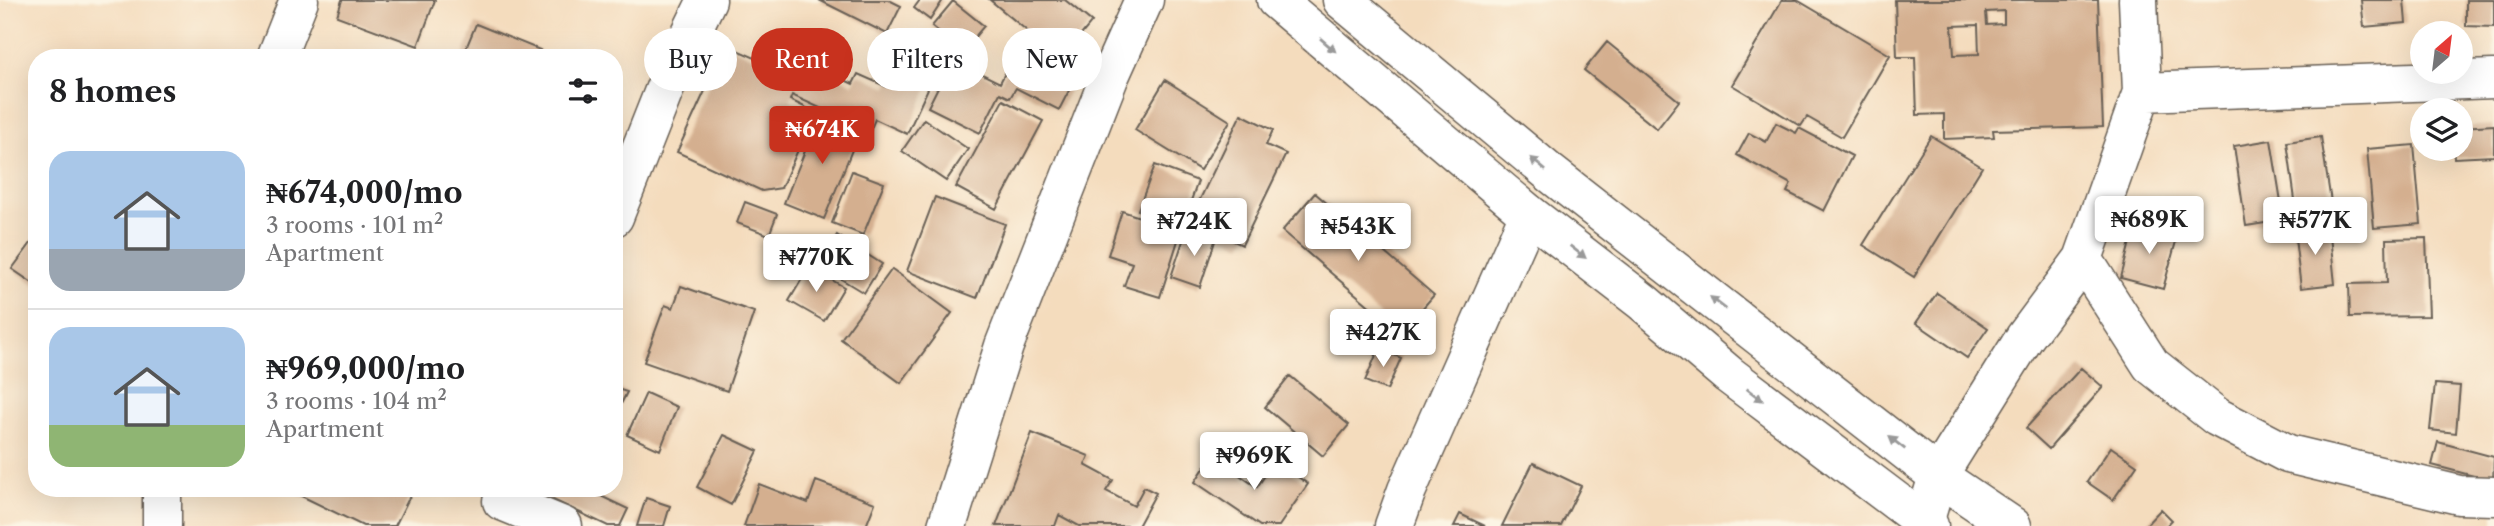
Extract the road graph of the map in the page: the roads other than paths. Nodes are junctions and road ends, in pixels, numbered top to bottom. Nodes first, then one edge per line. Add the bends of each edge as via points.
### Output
1 (299, 0) edge
2 (706, 0) edge
3 (1143, 0) edge
4 (1276, 0) edge
5 (1342, 0) edge
6 (2138, 0) edge
7 (280, 49) edge
8 (2494, 79) edge
9 (2142, 92) junction
10 (623, 195) edge
11 (1530, 214) junction
12 (2083, 259) junction
13 (1938, 476) junction
14 (2494, 496) edge
15 (162, 497) edge
16 (500, 505) edge
17 (1925, 525) edge
18 (162, 526) edge
19 (563, 526) edge
20 (947, 526) edge
21 (1394, 526) edge
22 (2012, 526) edge

1 - 7 street
2 - 10 street
3 - 20 street via 1004,346
4 -> 11 street
13 -> 5 street via 1550,173
6 - 9 street
8 - 9 street
9 - 12 street
11 -> 17 street
11 - 21 street
12 - 13 street via 2025,337
12 - 14 street via 2151,365 2217,417 2288,454 2459,495
13 - 17 street
13 - 22 street
15 - 18 street
16 - 19 street

